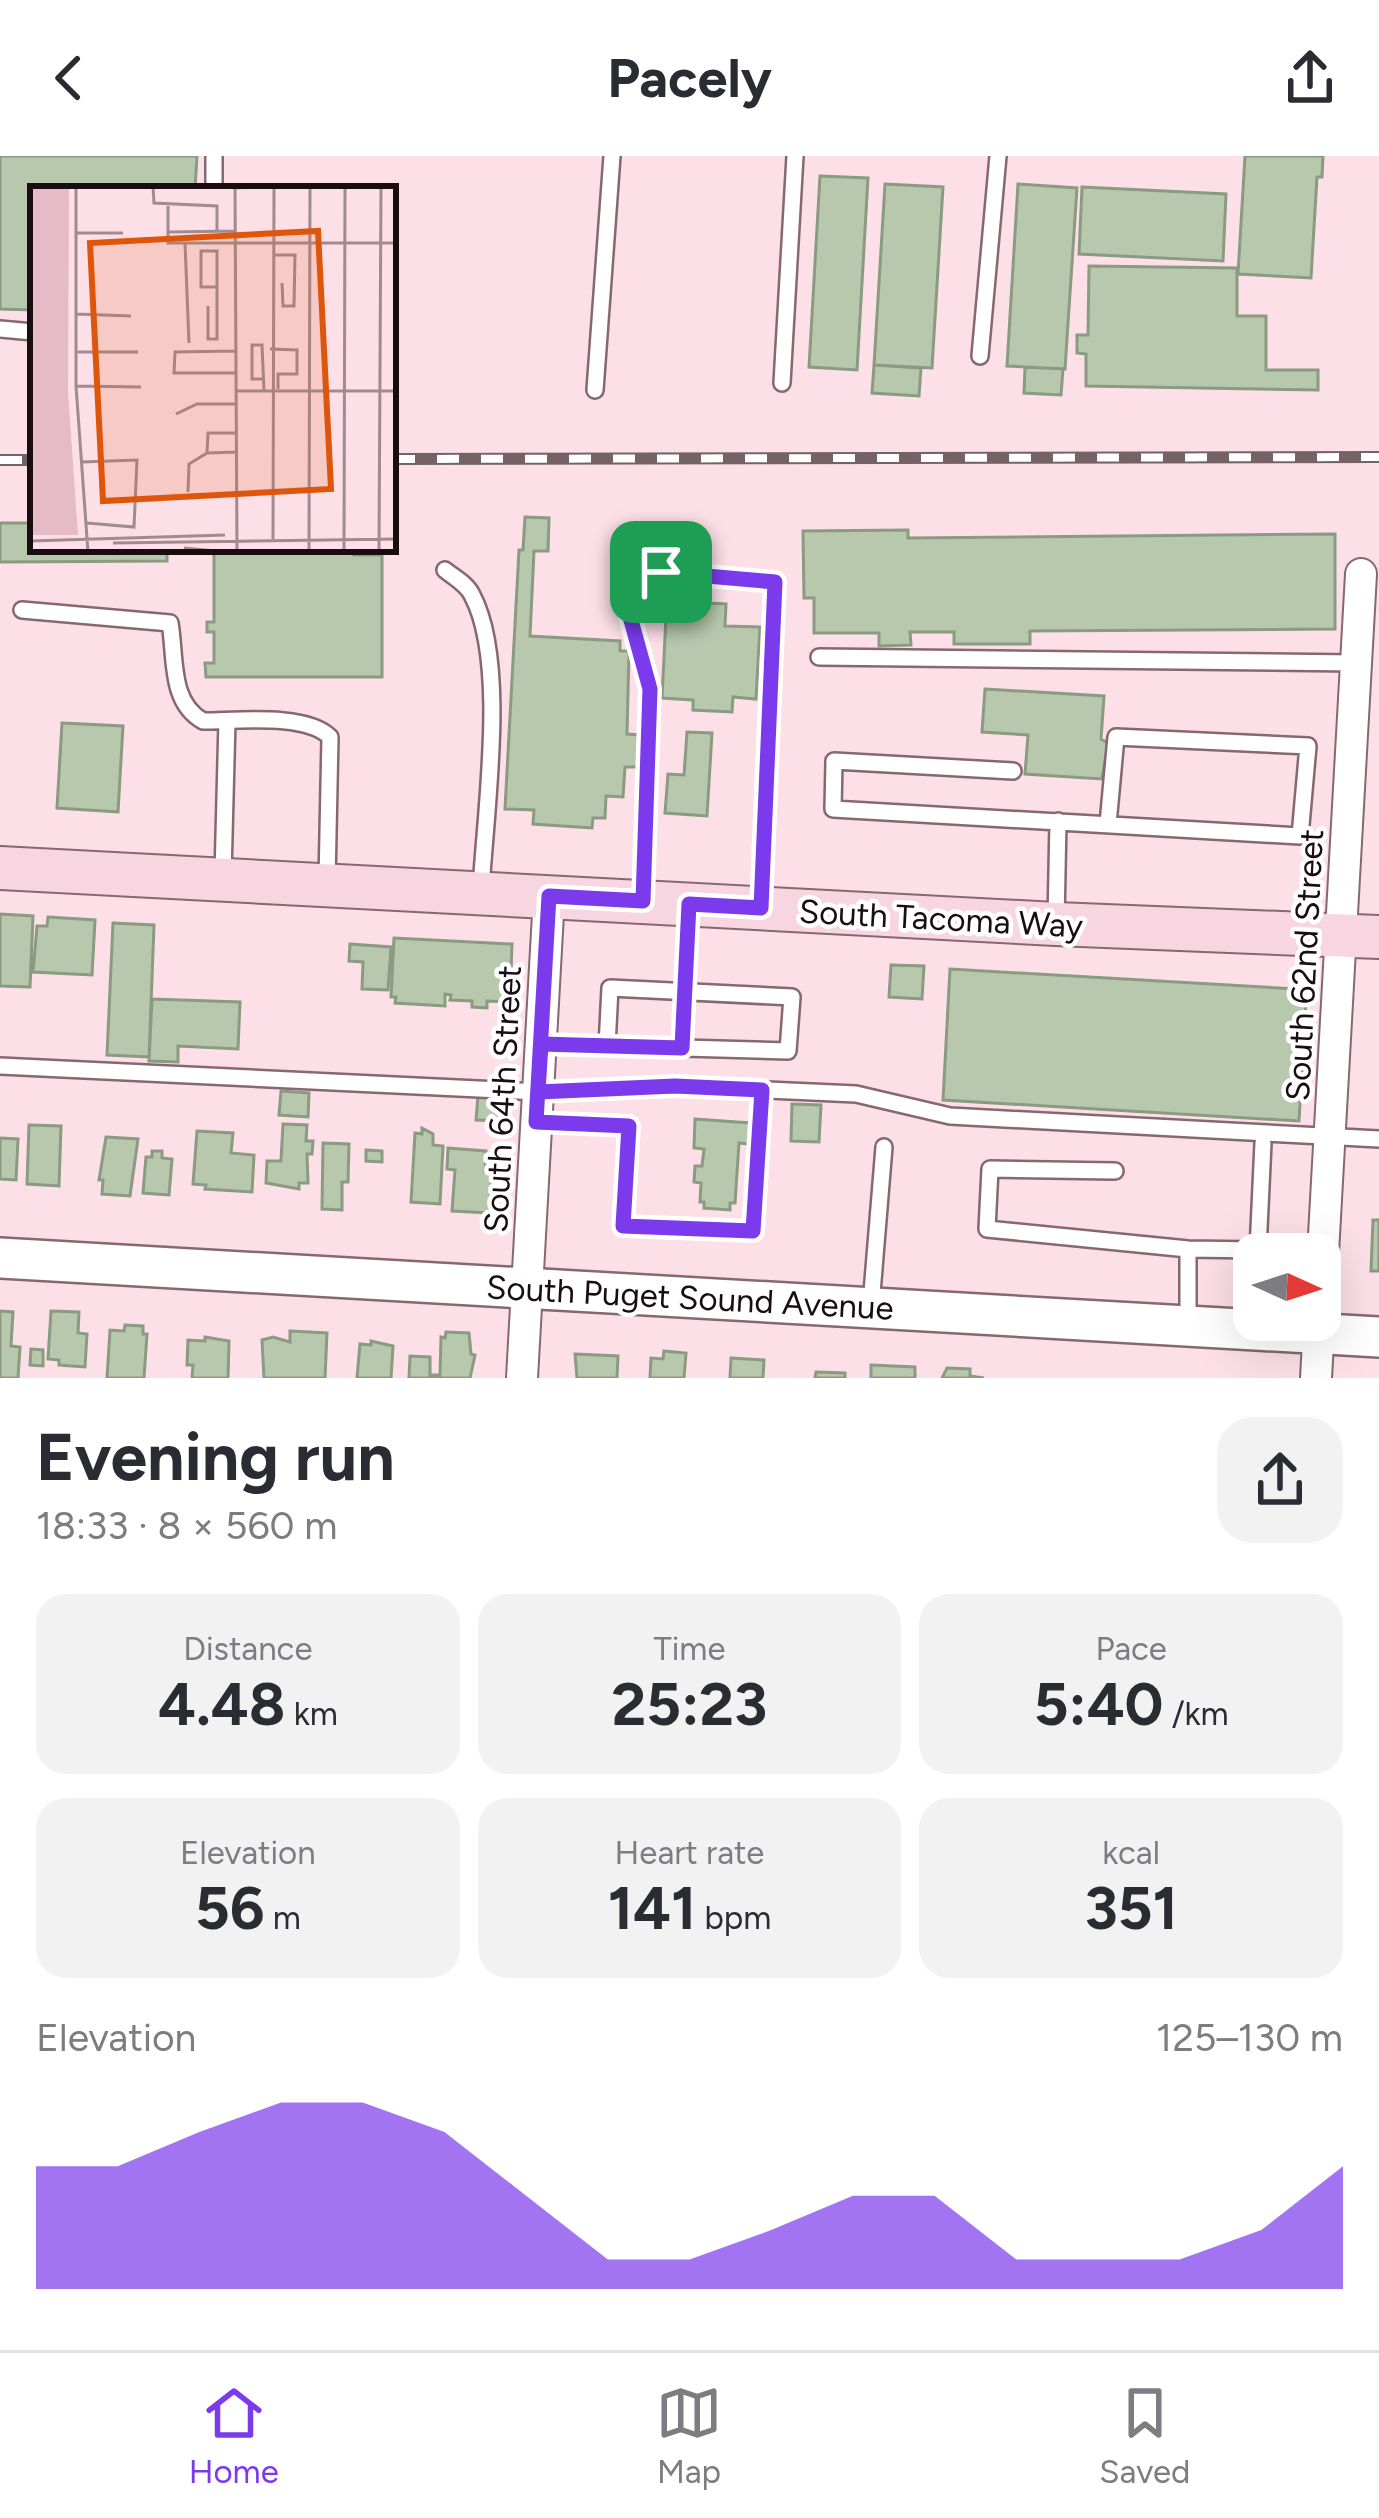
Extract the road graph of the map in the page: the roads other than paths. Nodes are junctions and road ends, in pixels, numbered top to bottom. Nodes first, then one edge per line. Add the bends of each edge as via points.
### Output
1 (612, 156) edge
2 (795, 156) edge
3 (998, 156) edge
4 (0, 329) edge
5 (30, 332) edge
6 (980, 356) dead end
7 (782, 382) dead end
8 (595, 390) dead end
9 (445, 570) dead end
10 (1370, 574) edge
11 (22, 610) dead end
12 (819, 658) dead end
13 (1356, 663) junction
14 (227, 721) junction
15 (1013, 771) dead end
16 (1058, 821) junction
17 (1108, 824) junction
18 (0, 868) edge
19 (223, 879) junction
20 (326, 884) junction
21 (482, 892) junction
22 (549, 896) junction
23 (643, 901) junction
24 (689, 904) junction
25 (761, 908) junction
26 (1056, 924) junction
27 (1361, 936) edge
28 (684, 991) junction
29 (541, 1044) junction
30 (607, 1046) junction
31 (682, 1048) junction
32 (0, 1066) edge
33 (762, 1090) junction
34 (537, 1107) junction
35 (1330, 1136) junction
36 (1379, 1139) edge
37 (1263, 1142) dead end
38 (884, 1147) dead end
39 (1114, 1171) dead end
40 (1325, 1233) edge
41 (1188, 1249) junction
42 (0, 1258) edge
43 (526, 1288) junction
44 (871, 1308) junction
45 (1188, 1327) junction
46 (1233, 1329) edge
47 (1341, 1335) edge
48 (1379, 1337) edge
49 (1319, 1341) edge
50 (522, 1378) edge
51 (1316, 1378) edge

1 - 8 lane
2 - 7 lane
3 - 6 lane
4 - 5 lane
9 - 21 lane via 470,590 492,684
10 - 13 street, South 62nd Street
11 - 14 lane via 170,623 175,680 191,714
12 - 13 lane
13 - 27 street, South 62nd Street
14 - 19 lane
14 - 20 lane via 302,723 330,737
15 - 16 lane via 834,760 833,809
16 - 17 lane
16 - 26 lane
17 - 17 lane via 1300,836 1308,746 1116,737
18 - 19 main road, South Tacoma Way
19 - 20 main road, South Tacoma Way
20 - 21 main road, South Tacoma Way
21 - 22 main road, South Tacoma Way
22 - 23 main road, South Tacoma Way
22 - 29 street, South 64th Street
23 - 24 main road, South Tacoma Way
23 - 25 lane via 650,689 629,613 632,587 661,572 775,582
24 - 25 main road, South Tacoma Way
24 - 28 lane
25 - 26 main road, South Tacoma Way
26 - 27 main road, South Tacoma Way
27 - 35 street, South 62nd Street
28 - 30 lane via 610,988
28 - 31 lane
28 - 31 lane via 792,997 788,1051
29 - 30 lane
29 - 34 street, South 64th Street
30 - 31 lane
32 - 34 lane
33 - 34 lane via 675,1086
33 - 34 lane via 753,1231 623,1226 629,1126
33 - 35 lane via 856,1094 950,1116
34 - 43 street, South 64th Street
35 - 36 lane
35 - 40 street, South 62nd Street
37 - 41 lane via 1258,1250
38 - 44 lane
39 - 41 lane via 990,1168 987,1228
41 - 45 lane
42 - 43 street, South Puget Sound Avenue
43 - 44 street, South Puget Sound Avenue
43 - 50 street, South 64th Street
44 - 45 street, South Puget Sound Avenue
45 - 46 street, South Puget Sound Avenue
47 - 48 street, South Puget Sound Avenue
49 - 51 street, South 62nd Street

